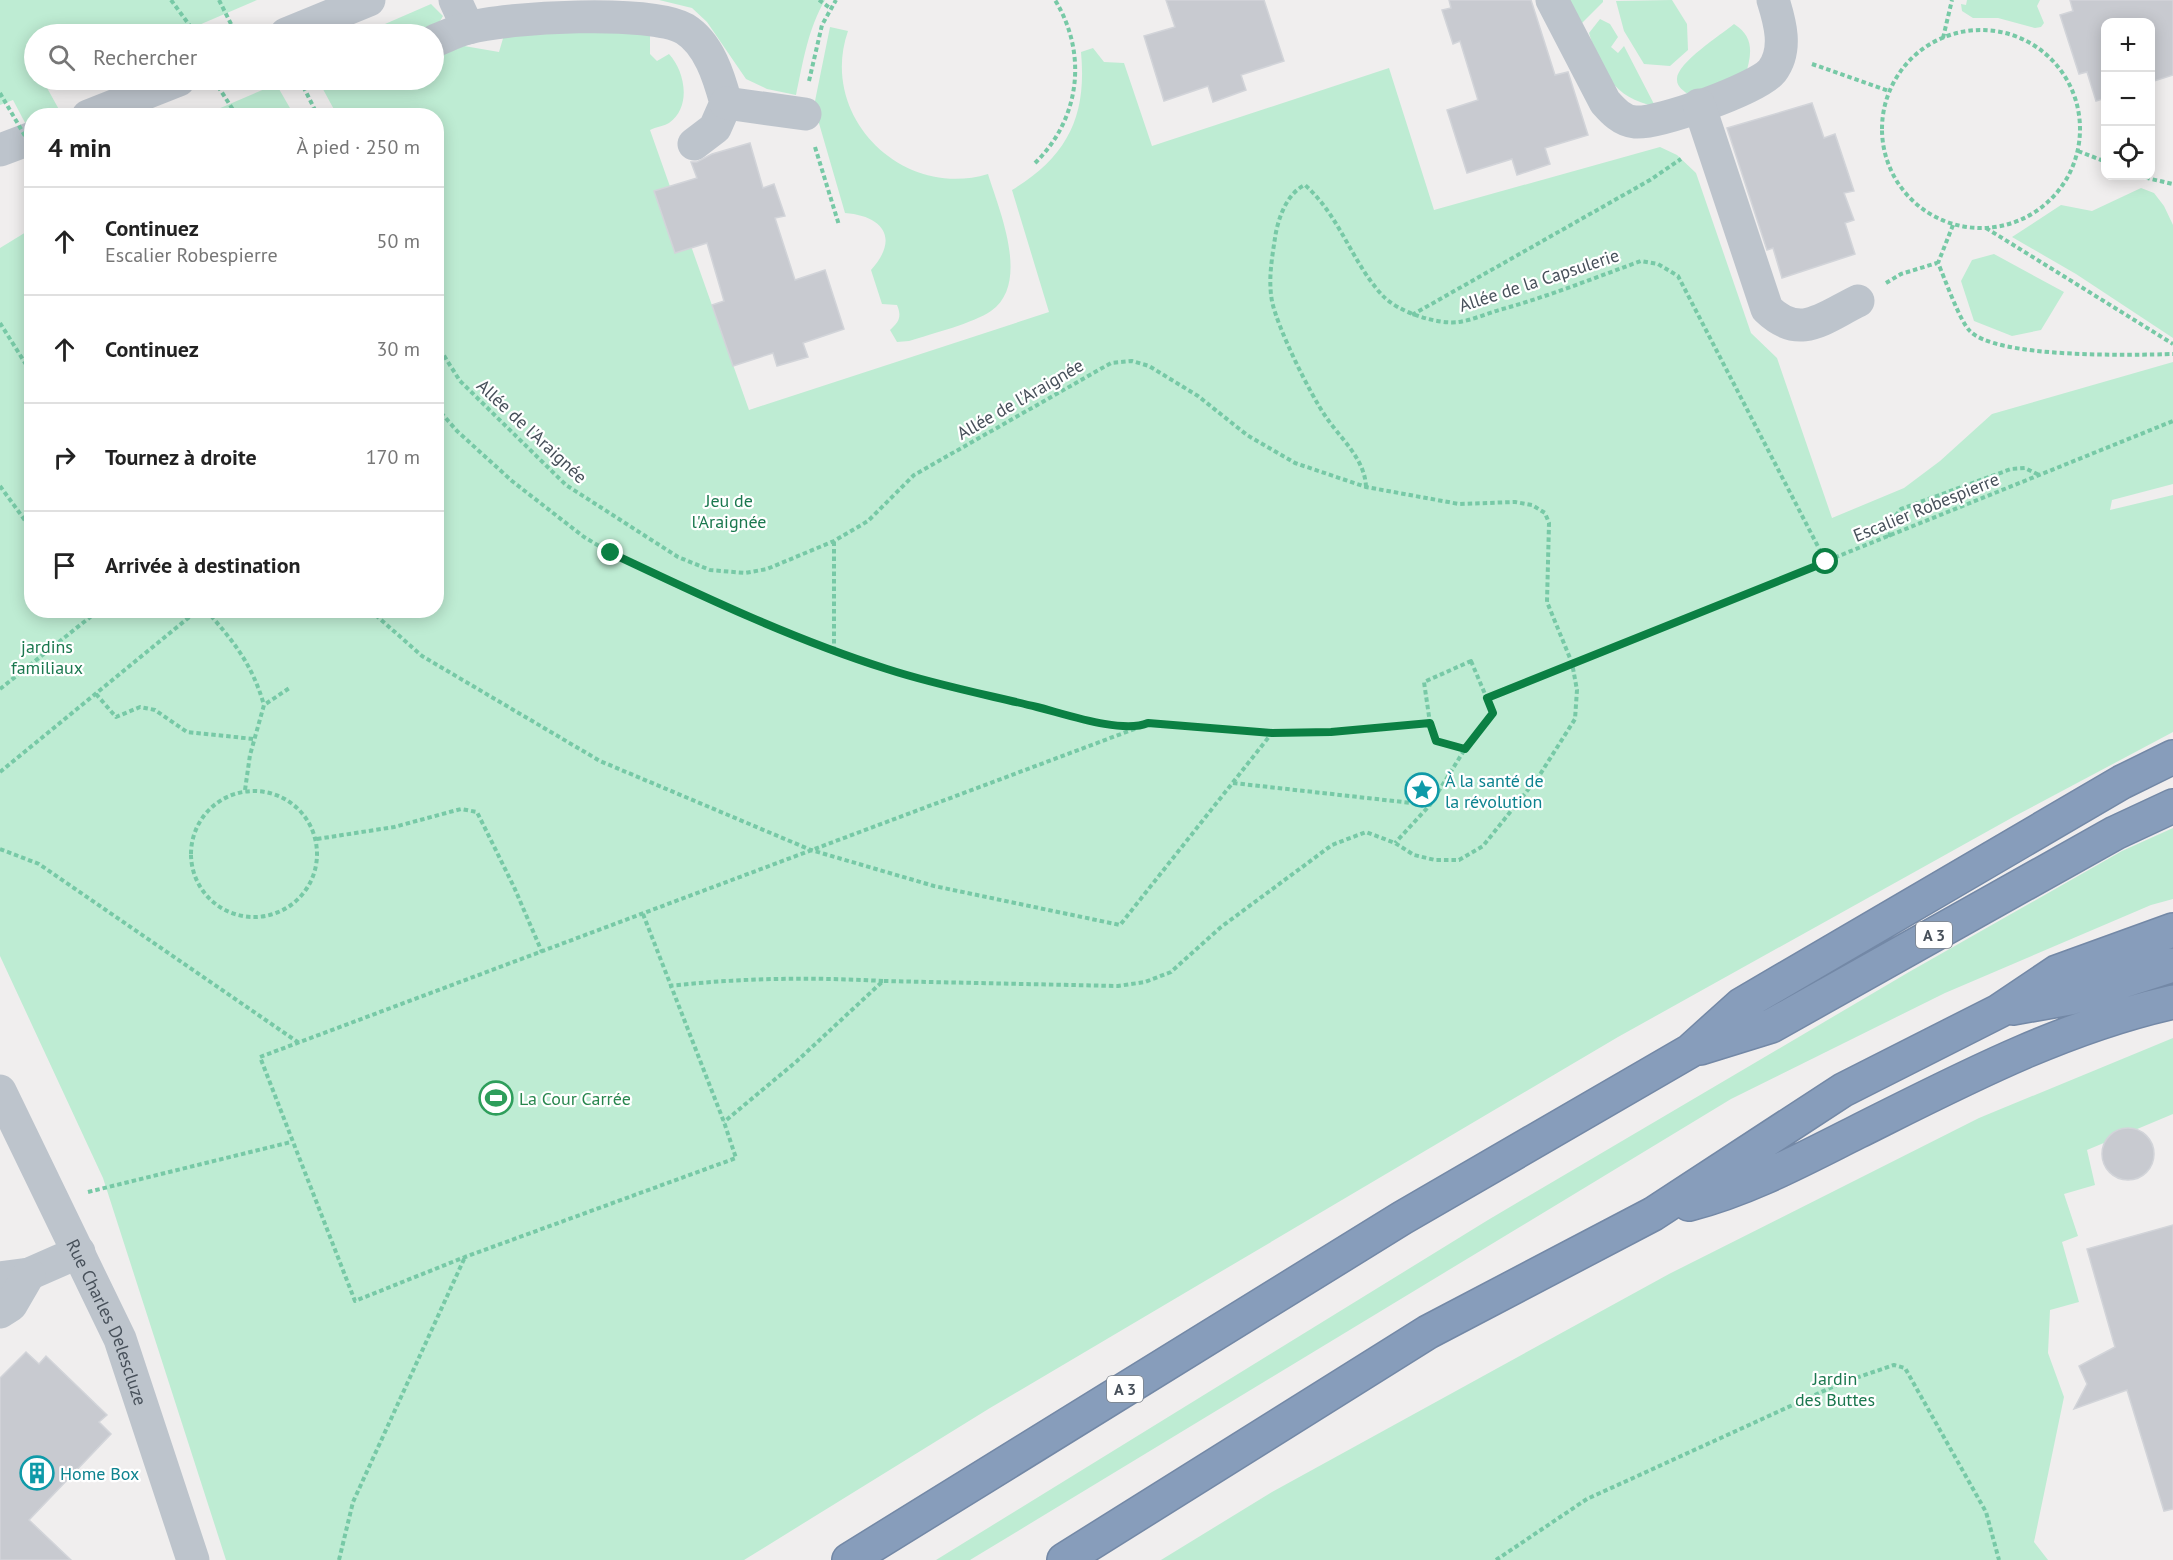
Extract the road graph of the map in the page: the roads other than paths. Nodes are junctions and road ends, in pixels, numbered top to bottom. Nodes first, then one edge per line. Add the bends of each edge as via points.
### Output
1 (369, 0) edge
2 (1552, 0) edge
3 (1773, 0) edge
4 (462, 14) edge
5 (310, 24) edge
6 (444, 31) edge
7 (154, 90) edge
8 (726, 103) junction
9 (1699, 105) junction
10 (108, 108) edge
11 (805, 114) dead end
12 (24, 141) edge
13 (694, 144) dead end
14 (0, 150) edge
15 (1857, 301) dead end
16 (2173, 757) edge
17 (2173, 806) edge
18 (2173, 930) edge
19 (2173, 965) edge
20 (2173, 1002) edge
21 (1999, 1011) junction
22 (1690, 1051) junction
23 (0, 1091) edge
24 (1653, 1214) junction
25 (79, 1252) junction
26 (15, 1276) edge
27 (0, 1312) edge
28 (193, 1560) edge
29 (849, 1560) edge
30 (1064, 1560) edge

1 - 5 street
2 - 9 street via 1605,102 1616,115 1634,122
3 - 9 street via 1782,33 1780,53 1772,71 1748,89
4 - 6 street
4 - 8 street via 664,20 686,29 704,48 720,79
7 - 10 street
8 - 11 street
8 - 13 street via 715,128
9 - 15 street via 1767,309 1780,322 1803,326
12 - 14 street
16 - 22 highway via 2122,782 1741,1005
17 - 22 highway, A 3 via 2115,833 1771,1026
18 - 21 highway via 2057,972
19 - 21 highway via 2070,998
20 - 24 highway via 2134,1011 2040,1044 1774,1173 1710,1199
21 - 24 highway via 1843,1090
22 - 29 highway, A 3 via 1402,1218
23 - 25 street, Rue Charles Delescluze
24 - 30 highway via 1428,1332
25 - 26 street
25 - 28 street, Rue Charles Delescluze via 120,1339
26 - 27 street via 11,1305

